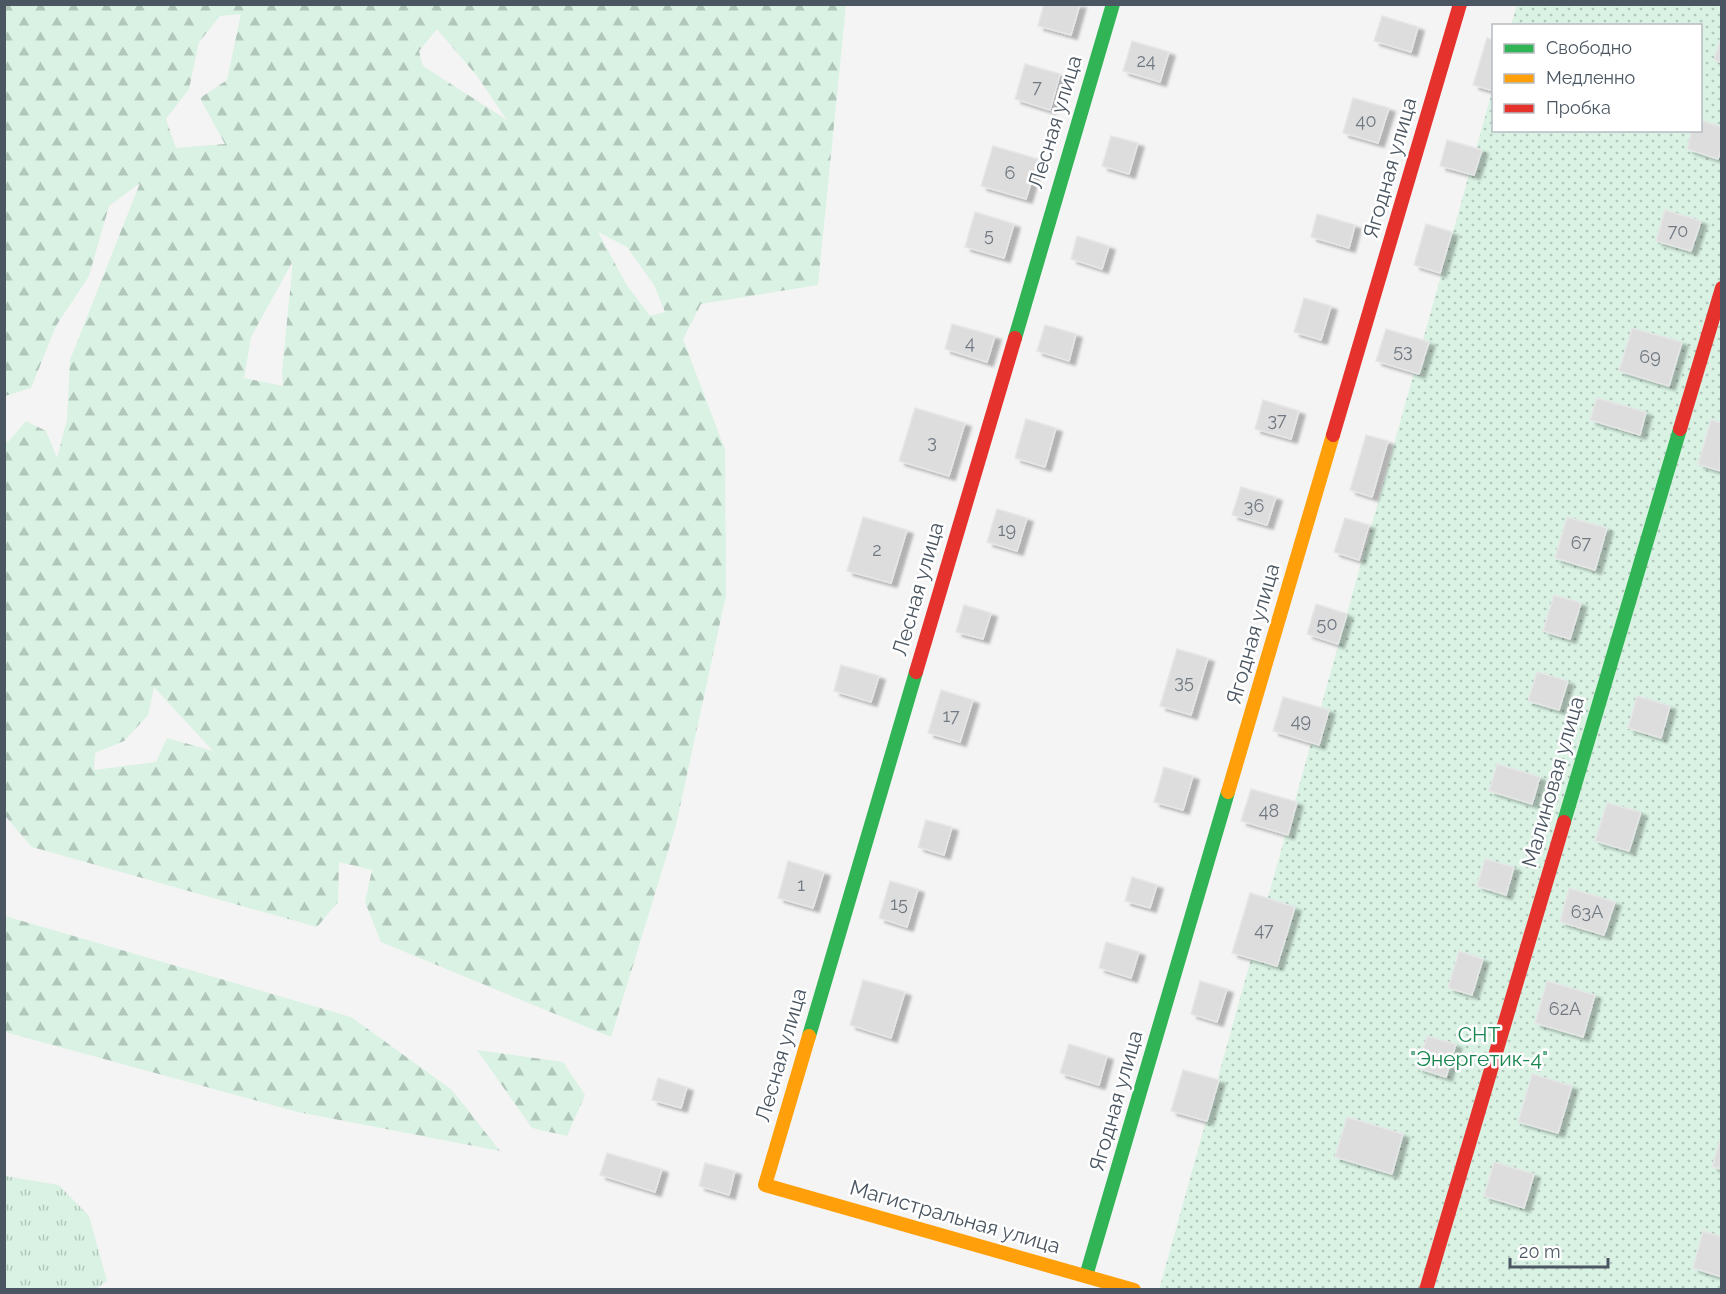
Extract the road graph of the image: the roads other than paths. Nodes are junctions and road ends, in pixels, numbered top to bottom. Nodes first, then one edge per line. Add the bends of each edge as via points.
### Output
1 (1113, 4) edge
2 (1460, 4) edge
3 (1722, 288) edge
4 (765, 1185) joint
5 (1086, 1276) junction
6 (1134, 1290) edge
7 (1426, 1290) edge

1 - 4 street, Лесная улица
2 - 5 street, Ягодная улица
3 - 7 street, Малиновая улица
4 - 5 street, Магистральная улица
5 - 6 street, Магистральная улица

